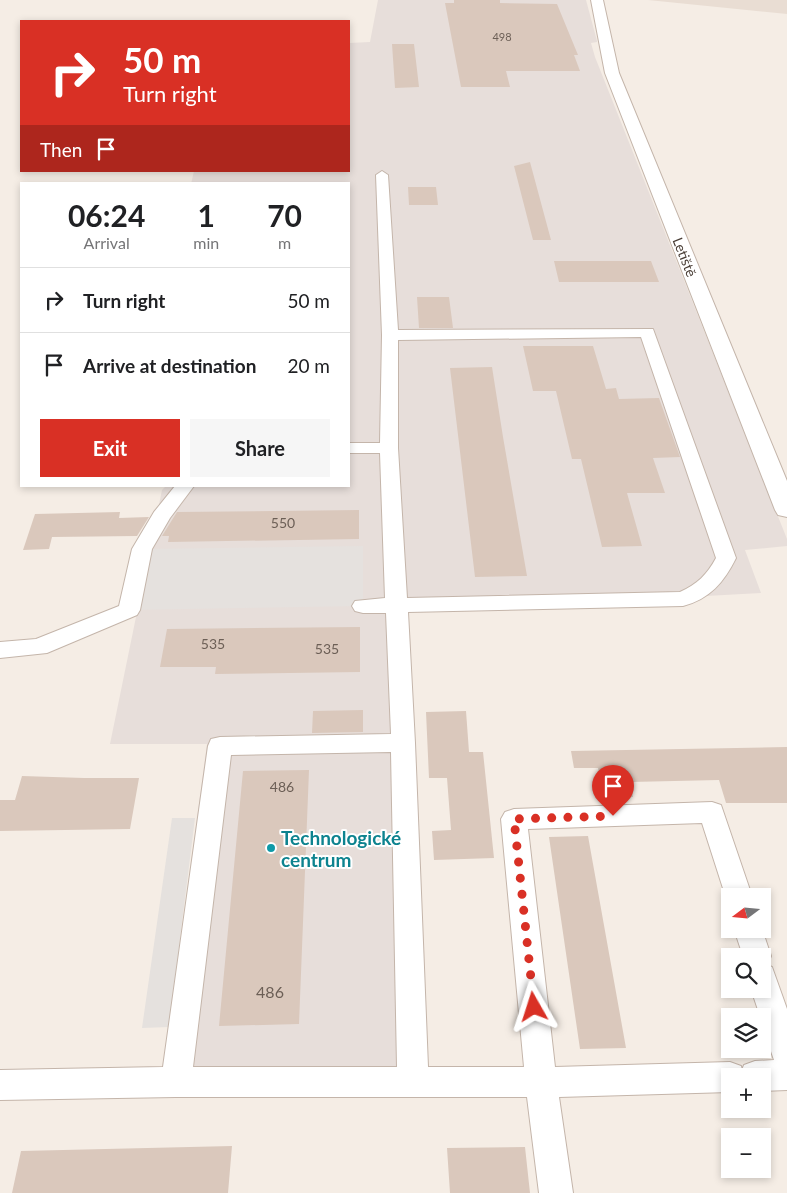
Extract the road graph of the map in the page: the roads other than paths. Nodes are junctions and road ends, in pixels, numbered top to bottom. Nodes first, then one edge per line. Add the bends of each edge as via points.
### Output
1 (597, 0) edge
2 (382, 175) dead end
3 (390, 335) junction
4 (350, 448) edge
5 (389, 448) junction
6 (184, 487) edge
7 (787, 510) edge
8 (363, 606) dead end
9 (397, 606) junction
10 (0, 650) edge
11 (402, 743) junction
12 (736, 888) edge
13 (769, 998) edge
14 (787, 1056) edge
15 (787, 1075) edge
16 (771, 1076) edge
17 (721, 1077) edge
18 (176, 1082) junction
19 (413, 1082) junction
20 (541, 1082) junction
21 (0, 1085) edge
22 (556, 1193) edge

1 - 7 street, Letiště via 612,74
2 - 3 street
3 - 5 street
3 - 9 street via 647,332 726,558 716,577 704,590 683,599
4 - 5 street
5 - 9 street
6 - 10 street via 161,516 142,550 129,610 39,647
8 - 9 street
9 - 11 street
11 - 18 street via 220,746
11 - 19 street
12 - 20 street via 712,812 514,819
13 - 14 street
15 - 16 street
17 - 20 street
18 - 19 street
18 - 21 street
19 - 20 street
20 - 22 street

